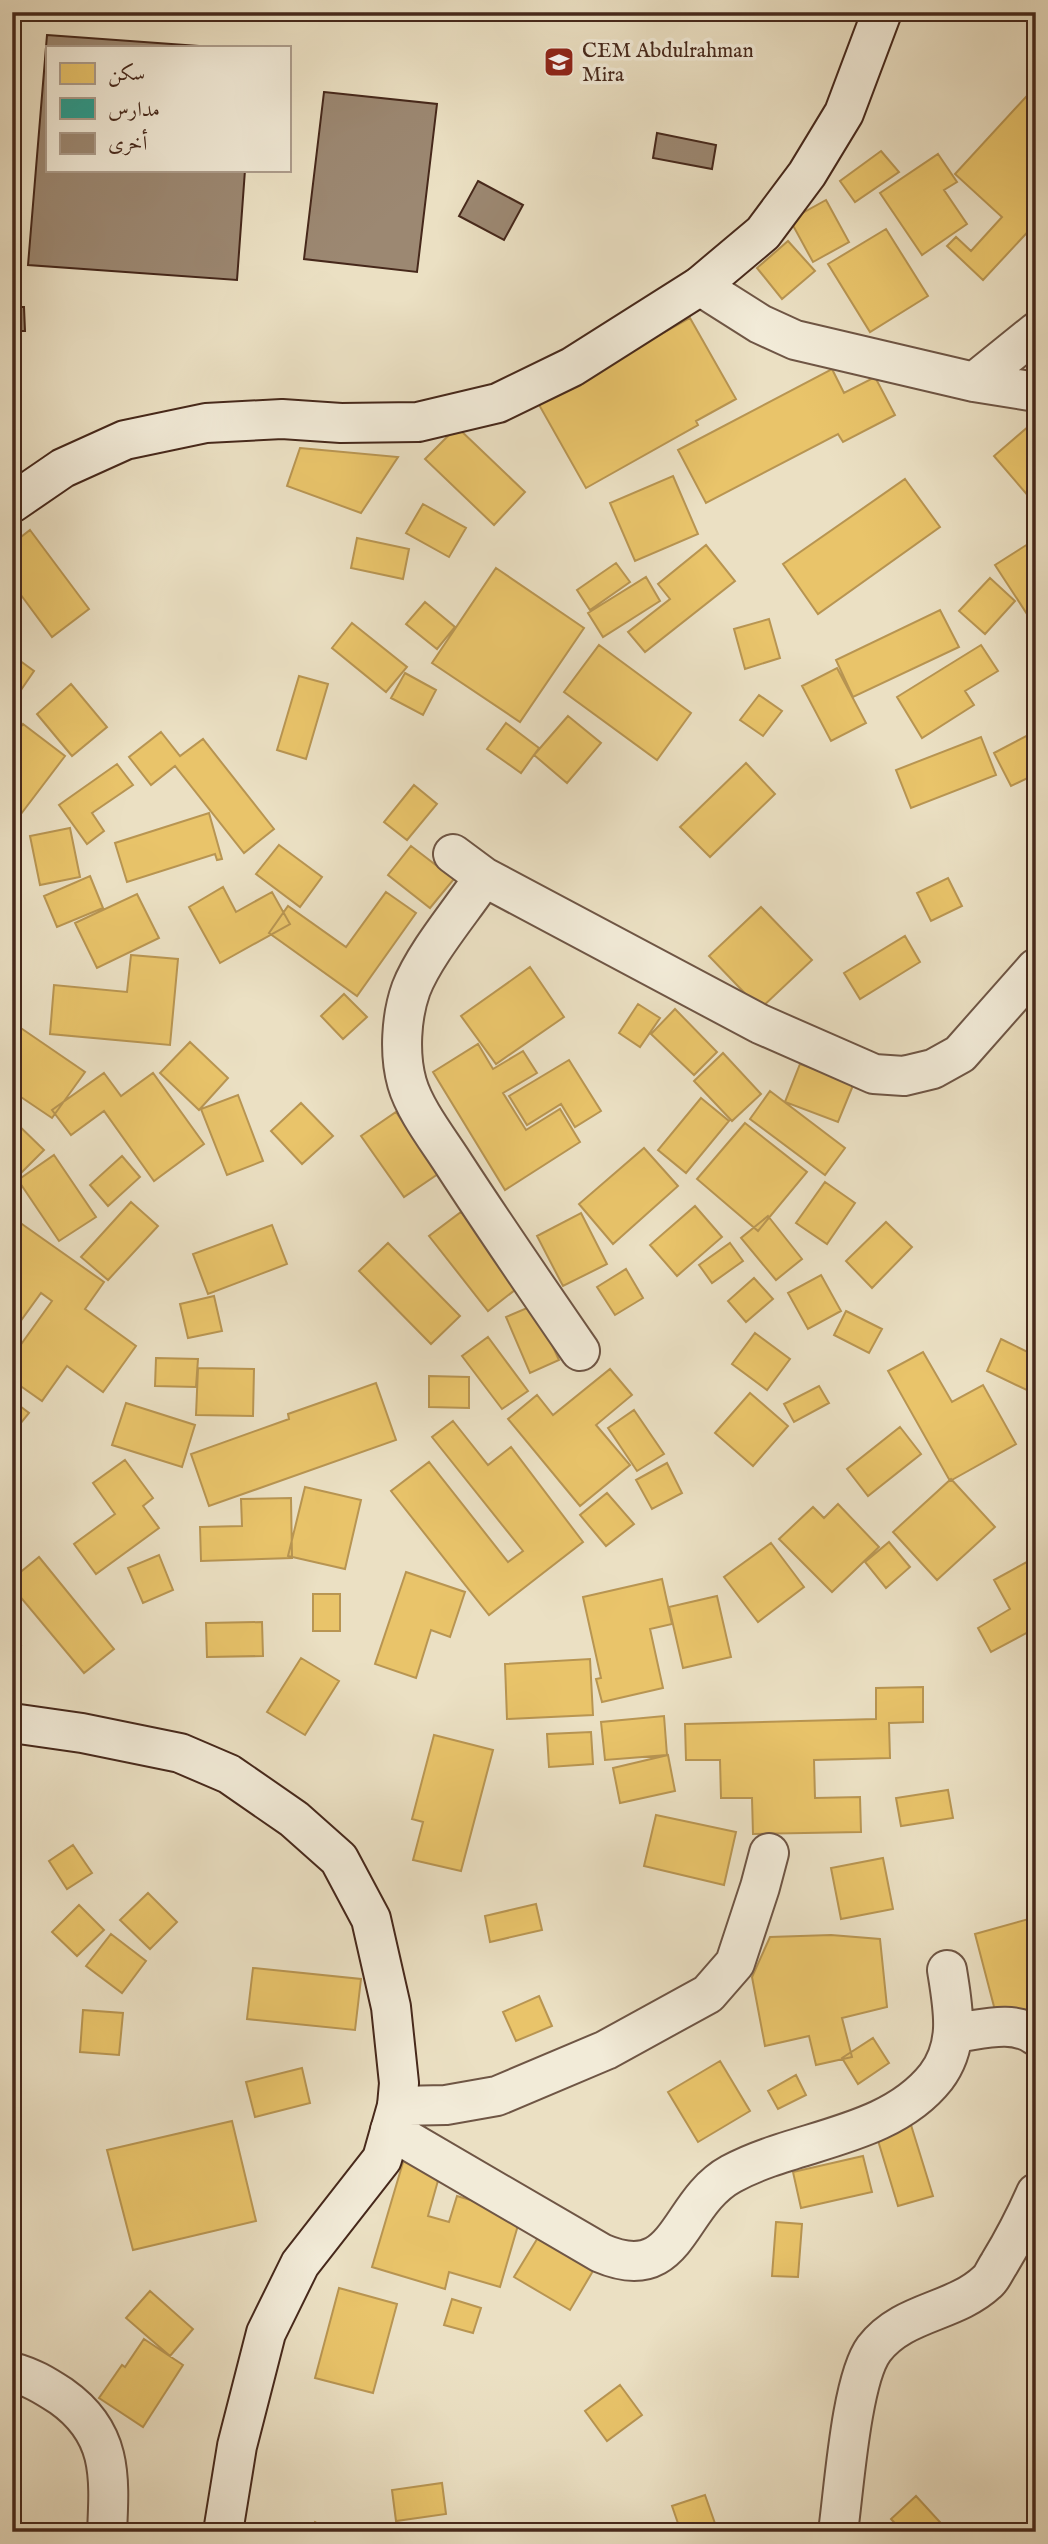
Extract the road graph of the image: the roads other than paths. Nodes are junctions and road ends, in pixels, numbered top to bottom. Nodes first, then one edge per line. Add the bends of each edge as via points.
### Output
1 (882, 12) edge
2 (700, 286) junction
3 (1036, 332) edge
4 (974, 382) junction
5 (1036, 392) edge
6 (12, 503) edge
7 (453, 854) dead end
8 (484, 877) junction
9 (1036, 968) edge
10 (580, 1351) dead end
11 (12, 1723) edge
12 (769, 1853) dead end
13 (947, 1969) dead end
14 (954, 2033) junction
15 (1036, 2036) edge
16 (394, 2118) junction
17 (1036, 2193) edge
18 (12, 2372) edge
19 (107, 2532) edge
20 (223, 2532) edge
21 (838, 2532) edge

1 - 2 street via 844,113 807,174 763,233
2 - 4 street via 795,340
2 - 6 street via 572,367 498,403 418,422 282,419 206,423 125,440 63,468
3 - 4 street
4 - 5 street
7 - 8 street
8 - 9 street via 760,1024 874,1074 904,1076 933,1069 960,1054
8 - 10 street via 412,988 402,1057 407,1085 440,1144
11 - 16 street via 180,1753 229,1774 294,1819 339,1859 371,1919 391,2007 398,2083
12 - 16 street via 735,1962 708,1994 606,2050 497,2096
13 - 14 street
14 - 15 street via 1013,2026
14 - 16 street via 948,2057 915,2099 837,2136 730,2175 697,2204 671,2245 638,2262 601,2253
16 - 20 street via 382,2159 300,2264 266,2333 237,2445
17 - 21 street via 988,2281 956,2302 893,2329 873,2351 861,2378
18 - 19 street via 36,2379 78,2408 99,2436 106,2465

